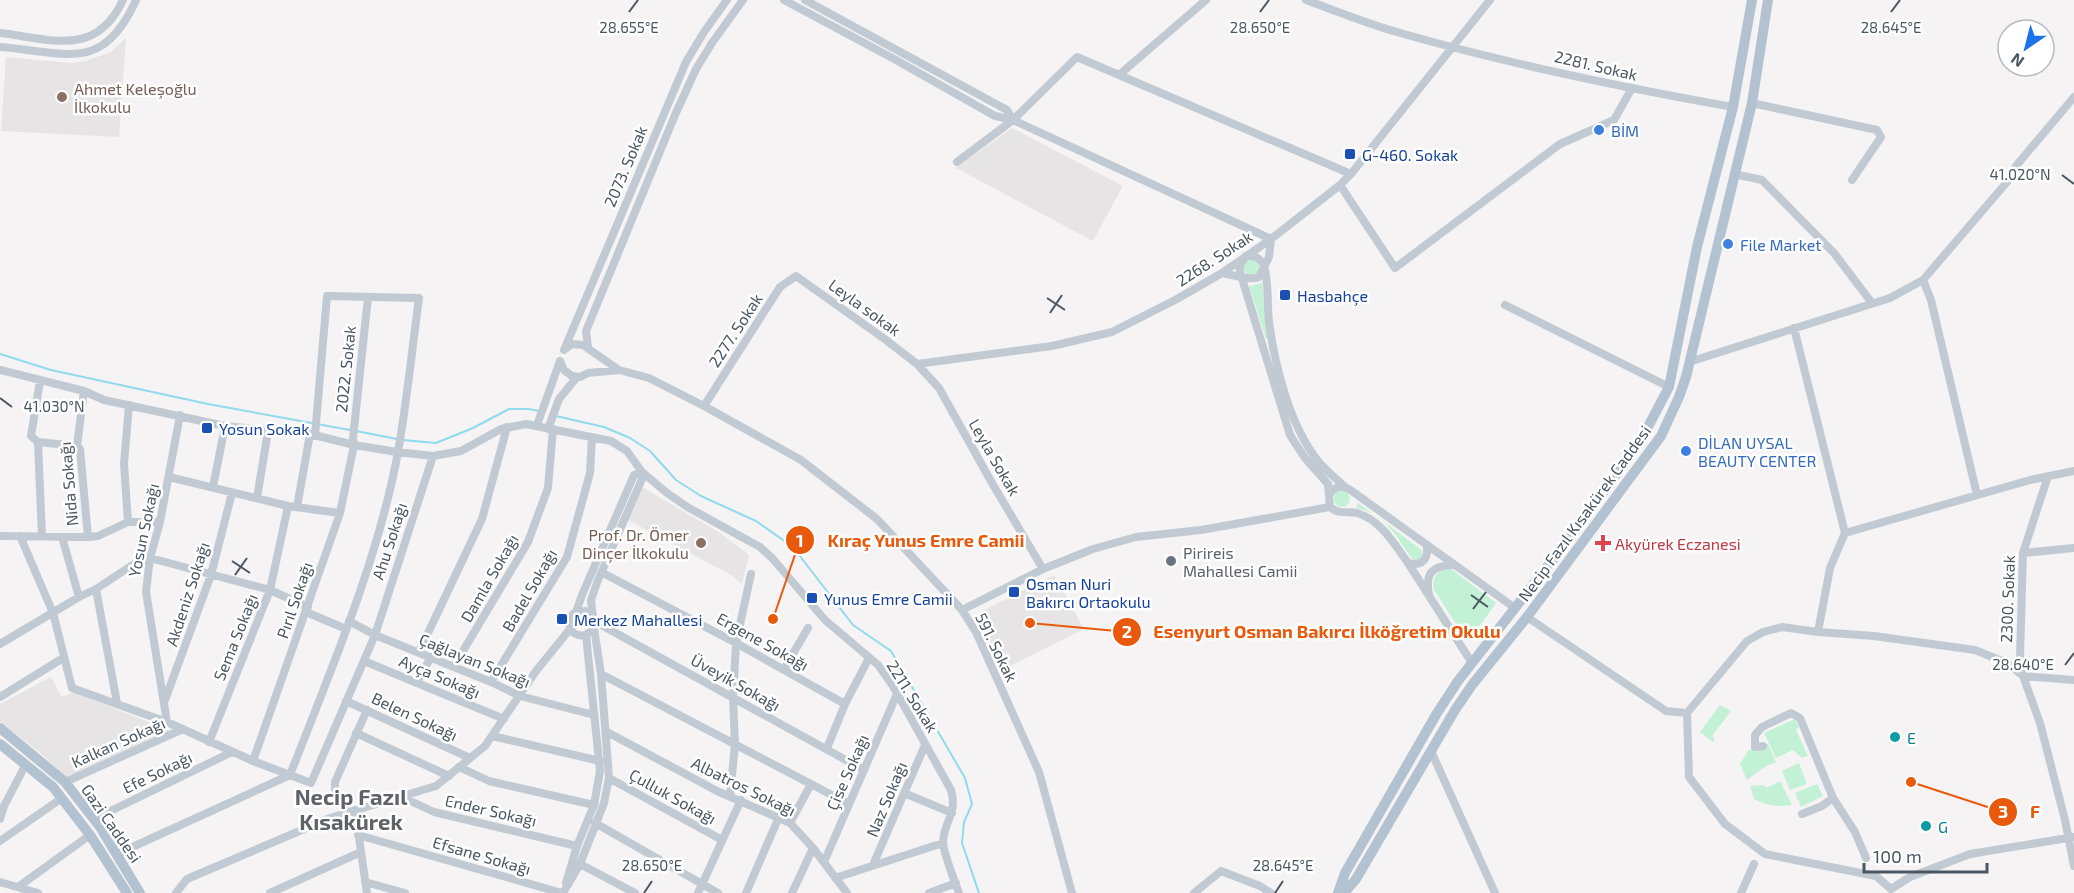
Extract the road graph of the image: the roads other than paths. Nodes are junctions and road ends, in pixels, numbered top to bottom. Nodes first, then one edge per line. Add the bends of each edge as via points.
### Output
1 (727, 0) edge
2 (743, 0) edge
3 (784, 0) edge
4 (805, 0) edge
5 (1206, 0) edge
6 (1306, 0) edge
7 (1490, 0) edge
8 (1752, 0) edge
9 (1768, 0) edge
10 (122, 2) edge
11 (134, 3) edge
12 (0, 33) edge
13 (0, 47) edge
14 (1453, 48) junction
15 (1119, 75) junction
16 (1632, 88) junction
17 (2074, 97) edge
18 (1752, 103) junction
19 (1733, 107) junction
20 (1013, 120) junction
21 (957, 162) dead end
22 (1351, 174) junction
23 (1734, 174) junction
24 (1852, 180) dead end
25 (1340, 185) junction
26 (1271, 239) junction
27 (1246, 256) junction
28 (1265, 268) junction
29 (1222, 273) junction
30 (796, 276) joint
31 (1242, 276) junction
32 (1923, 280) junction
33 (368, 297) junction
34 (1872, 303) junction
35 (1505, 305) dead end
36 (1794, 328) junction
37 (564, 350) junction
38 (590, 350) junction
39 (560, 361) junction
40 (1689, 362) junction
41 (917, 364) junction
42 (1675, 365) junction
43 (0, 370) edge
44 (619, 370) junction
45 (588, 373) junction
46 (577, 377) junction
47 (40, 381) junction
48 (1669, 387) junction
49 (84, 391) junction
50 (129, 405) junction
51 (704, 406) junction
52 (180, 415) junction
53 (537, 423) junction
54 (225, 426) junction
55 (507, 427) junction
56 (550, 428) junction
57 (268, 431) junction
58 (314, 433) junction
59 (592, 437) junction
60 (353, 441) junction
61 (38, 442) junction
62 (77, 446) junction
63 (398, 450) junction
64 (433, 456) junction
65 (2073, 470) edge
66 (642, 472) junction
67 (2048, 476) junction
68 (169, 477) junction
69 (213, 487) junction
70 (1347, 488) junction
71 (232, 493) junction
72 (1329, 494) junction
73 (1977, 495) junction
74 (257, 498) junction
75 (292, 507) junction
76 (1330, 507) junction
77 (340, 513) junction
78 (1341, 513) junction
79 (128, 522) junction
80 (160, 522) junction
81 (1845, 533) junction
82 (0, 536) edge
83 (20, 536) junction
84 (42, 536) junction
85 (62, 537) junction
86 (88, 537) junction
87 (1427, 547) junction
88 (2074, 548) edge
89 (2023, 553) junction
90 (150, 558) junction
91 (1408, 563) junction
92 (1453, 565) junction
93 (1043, 568) junction
94 (602, 572) junction
95 (751, 574) dead end
96 (212, 575) junction
97 (96, 589) junction
98 (270, 590) junction
99 (80, 597) junction
100 (1430, 598) junction
101 (1515, 608) junction
102 (307, 609) junction
103 (962, 610) junction
104 (576, 612) junction
105 (53, 614) junction
106 (1527, 617) junction
107 (593, 621) junction
108 (348, 625) junction
109 (808, 628) dead end
110 (570, 629) junction
111 (1818, 632) junction
112 (375, 635) junction
113 (586, 635) junction
114 (736, 643) junction
115 (0, 644) edge
116 (419, 652) junction
117 (431, 657) junction
118 (63, 658) junction
119 (869, 658) junction
120 (363, 661) junction
121 (1472, 663) junction
122 (454, 666) junction
123 (784, 669) junction
124 (601, 674) junction
125 (2023, 676) junction
126 (2074, 680) edge
127 (417, 682) junction
128 (491, 682) junction
129 (897, 694) junction
130 (520, 696) junction
131 (0, 697) edge
132 (733, 698) junction
133 (346, 701) junction
134 (117, 703) junction
135 (165, 703) junction
136 (846, 704) junction
137 (368, 710) junction
138 (1687, 713) junction
139 (594, 715) junction
140 (504, 719) junction
141 (167, 722) junction
142 (0, 728) edge
143 (183, 729) junction
144 (606, 732) junction
145 (356, 733) junction
146 (492, 736) junction
147 (209, 742) junction
148 (0, 744) edge
149 (735, 744) junction
150 (925, 745) junction
151 (1763, 746) dead end
152 (826, 748) junction
153 (1431, 751) junction
154 (232, 752) junction
155 (470, 758) junction
156 (253, 761) junction
157 (600, 761) junction
158 (26, 764) junction
159 (459, 767) junction
160 (864, 770) junction
161 (290, 775) junction
162 (448, 776) junction
163 (609, 778) junction
164 (65, 782) junction
165 (811, 784) junction
166 (904, 793) junction
167 (400, 796) junction
168 (730, 796) junction
169 (62, 798) junction
170 (1833, 798) junction
171 (741, 800) junction
172 (849, 804) junction
173 (594, 805) junction
174 (2, 806) edge
175 (352, 811) junction
176 (952, 813) junction
177 (1802, 814) dead end
178 (779, 818) junction
179 (0, 819) edge
180 (94, 819) junction
181 (595, 823) junction
182 (790, 823) junction
183 (90, 835) junction
184 (358, 835) junction
185 (2071, 837) edge
186 (722, 840) junction
187 (0, 841) edge
188 (943, 843) junction
189 (577, 846) junction
190 (813, 848) junction
191 (361, 852) junction
192 (117, 854) junction
193 (1866, 858) dead end
194 (824, 862) junction
195 (580, 864) junction
196 (1754, 864) dead end
197 (873, 866) junction
198 (2074, 866) edge
199 (835, 878) junction
200 (0, 882) edge
201 (365, 882) junction
202 (702, 883) junction
203 (956, 883) junction
204 (18, 887) junction
205 (1891, 891) edge
206 (38, 893) edge
207 (127, 893) edge
208 (141, 893) edge
209 (176, 893) edge
210 (270, 893) edge
211 (367, 893) edge
212 (405, 893) edge
213 (563, 893) edge
214 (635, 893) edge
215 (698, 893) edge
216 (718, 893) edge
217 (746, 893) edge
218 (792, 893) edge
219 (847, 893) edge
220 (929, 893) edge
221 (959, 893) edge
222 (1072, 893) edge
223 (1194, 893) edge
224 (1271, 893) edge
225 (1338, 893) edge
226 (1344, 893) edge
227 (1495, 893) edge
228 (1741, 893) edge

1 - 37 street, 2073. Sokak via 686,62
2 - 38 street, 2073. Sokak via 696,69 675,115 586,331
3 - 20 street via 995,116
4 - 20 street via 1007,110
5 - 15 street
6 - 14 street, 2281. Sokak
7 - 14 street, 2268. Sokak
8 - 19 main road, Necip Fazıl Kısakürek Caddesi
9 - 18 main road, Necip Fazıl Kısakürek Caddesi
10 - 11 street
10 - 12 street via 113,19 86,39
11 - 13 street via 109,42 94,51 62,54
14 - 16 street, 2281. Sokak
14 - 22 street, 2268. Sokak
15 - 20 street via 1077,57
15 - 22 street
16 - 19 street, 2281. Sokak
16 - 25 street via 1614,120 1560,144 1395,268
17 - 32 street
18 - 19 main road
18 - 23 main road, Necip Fazıl Kısakürek Caddesi
18 - 24 street via 1877,130 1881,137
19 - 42 main road, Necip Fazıl Kısakürek Caddesi via 1698,247
20 - 21 street
20 - 26 street
22 - 25 street, 2268. Sokak
23 - 34 street via 1762,180 1834,253
23 - 40 main road, Necip Fazıl Kısakürek Caddesi
25 - 26 street, 2268. Sokak
26 - 27 street, 2268. Sokak
26 - 28 street
27 - 28 street via 1258,258
27 - 29 street, 2268. Sokak
27 - 31 street via 1240,265
28 - 31 street via 1257,279
28 - 70 street via 1274,351 1296,425 1320,464
29 - 31 street
29 - 41 street, 2268. Sokak via 1112,332 1052,346
30 - 41 street, Leyla sokak
30 - 51 street, 2277. Sokak via 780,287
31 - 72 street via 1290,435 1328,484
32 - 34 street
32 - 73 street
33 - 58 street, Sema Sokağı via 327,296
33 - 60 street, 2022. Sokak
33 - 63 street via 419,298
34 - 36 street
35 - 48 street
36 - 40 street
36 - 81 street
37 - 38 street via 572,344
37 - 39 street
38 - 44 street
38 - 45 street via 593,366
39 - 46 street via 564,370
39 - 53 street
40 - 42 main road
40 - 106 main road, Necip Fazıl Kısakürek Caddesi via 1662,436
41 - 93 street, Leyla Sokak via 939,388
42 - 48 main road, Necip Fazıl Kısakürek Caddesi
43 - 47 street
44 - 45 street
44 - 51 street, 591. Sokak via 649,378
45 - 46 street
46 - 56 street via 559,399
47 - 49 street
47 - 61 street via 31,436
48 - 101 main road, Necip Fazıl Kısakürek Caddesi via 1641,440
49 - 50 street
49 - 62 street, Nida Sokağı
50 - 52 street
50 - 79 street via 124,464
51 - 103 street, 591. Sokak via 801,460 877,519
52 - 54 street
52 - 68 street, Yosun Sokağı
53 - 55 street
53 - 56 street, 2211. Sokak
54 - 57 street
54 - 69 street
55 - 64 street via 461,451
55 - 116 street via 482,519
56 - 59 street, 2211. Sokak
56 - 122 street, Damla Sokağı via 548,488 528,542
57 - 58 street
57 - 74 street
58 - 60 street
58 - 75 street, Sema Sokağı
59 - 66 street, 2211. Sokak via 611,441 627,452
59 - 128 street, Badel Sokağı via 590,473 567,557
60 - 63 street
60 - 77 street, Pırıl Sokağı
61 - 62 street
61 - 84 street
62 - 86 street, Nida Sokağı
63 - 64 street
63 - 108 street
64 - 112 street, Ahu Sokağı
65 - 67 street
66 - 94 street
66 - 104 street via 634,475
66 - 119 street, 2211. Sokak via 689,508 760,547 825,620
67 - 73 street
67 - 89 street, 2300. Sokak
68 - 69 street
68 - 80 street, Yosun Sokağı
69 - 71 street
70 - 72 street via 1336,487
70 - 78 street via 1354,496 1354,504
70 - 87 street
71 - 74 street
71 - 96 street, Akdeniz Sokağı
72 - 76 street
73 - 81 street
74 - 75 street
75 - 77 street
75 - 98 street, Sema Sokağı
76 - 78 street
76 - 93 street via 1201,530 1136,537
77 - 102 street, Pırıl Sokağı
78 - 91 street via 1358,513 1382,528
79 - 80 street
79 - 86 street
80 - 90 street, Yosun Sokağı
81 - 111 street via 1830,568
82 - 83 street
83 - 84 street
83 - 105 street
84 - 85 street
85 - 86 street
85 - 99 street
87 - 91 street via 1423,563
87 - 92 street
88 - 89 street
89 - 125 street, 2300. Sokak
90 - 96 street, Çağlayan Sokağı
90 - 97 street
90 - 135 street, Yosun Sokağı via 146,592
91 - 100 street
92 - 100 street via 1437,567 1429,576
92 - 101 street
93 - 103 street
94 - 107 street via 591,600
94 - 114 street, Ergene Sokağı
95 - 114 street
96 - 98 street, Çağlayan Sokağı
96 - 135 street, Akdeniz Sokağı
97 - 99 street
97 - 134 street
98 - 102 street, Çağlayan Sokağı
98 - 147 street, Sema Sokağı
99 - 105 street
100 - 121 street
101 - 106 main road
101 - 121 main road, Necip Fazıl Kısakürek Caddesi
102 - 108 street, Çağlayan Sokağı
102 - 156 street, Pırıl Sokağı
103 - 222 street, 591. Sokak via 976,632 1039,772
104 - 107 street via 585,611
104 - 110 street
105 - 115 street
105 - 118 street
106 - 138 street via 1666,711
106 - 153 main road, Necip Fazıl Kısakürek Caddesi via 1472,685
107 - 113 street
107 - 124 street
107 - 132 street, Üveyik Sokağı
108 - 112 street, Çağlayan Sokağı
108 - 161 street
109 - 123 street
110 - 113 street via 578,636
110 - 130 street
111 - 125 street via 1975,650 2007,663
111 - 138 street via 1782,627 1747,641
112 - 116 street, Çağlayan Sokağı
112 - 120 street, Ahu Sokağı
113 - 139 street
114 - 123 street, Ergene Sokağı
114 - 132 street
116 - 117 street, Çağlayan Sokağı
117 - 122 street, Çağlayan Sokağı
117 - 127 street
118 - 131 street
118 - 134 street via 72,688
119 - 129 street, 2211. Sokak
119 - 136 street
120 - 127 street, Ayça Sokağı
120 - 133 street, Ahu Sokağı
121 - 225 main road, Necip Fazıl Kısakürek Caddesi via 1437,713 1345,873
122 - 128 street, Çağlayan Sokağı
123 - 136 street, Ergene Sokağı
124 - 144 street
124 - 149 street
125 - 126 street
125 - 185 street, 2300. Sokak
127 - 140 street, Ayça Sokağı
128 - 130 street, Çağlayan Sokağı
129 - 150 street, 2211. Sokak
129 - 160 street, Çise Sokağı
130 - 139 street, Çağlayan Sokağı
130 - 140 street
132 - 149 street
132 - 152 street, Üveyik Sokağı
133 - 137 street, Belen Sokağı
133 - 161 street, Ahu Sokağı via 311,783
134 - 141 street
135 - 141 street, Yosun Sokağı
136 - 152 street
137 - 145 street
137 - 155 street, Belen Sokağı
138 - 205 street via 1689,777 1725,824 1765,854 1876,876
139 - 157 street
140 - 146 street
141 - 143 street
142 - 164 main road, Gazi Caddesi
143 - 147 street
143 - 164 street, Kalkan Sokağı
144 - 163 street
144 - 168 street, Albatros Sokağı
145 - 162 street
145 - 175 street via 335,782 335,790
146 - 155 street
146 - 157 street
147 - 154 street
148 - 158 main road, Gazi Caddesi
149 - 165 street
149 - 168 street
150 - 166 street, Naz Sokağı
150 - 176 street, 2211. Sokak via 951,790
151 - 170 street via 1755,747 1755,735 1762,727 1791,713 1800,718
152 - 160 street, Üveyik Sokağı
153 - 226 main road, Necip Fazıl Kısakürek Caddesi
153 - 227 street
154 - 156 street
154 - 180 street, Efe Sokağı
155 - 159 street
156 - 161 street
157 - 173 street
158 - 169 main road, Gazi Caddesi
158 - 174 street
159 - 162 street
159 - 173 street via 489,781
160 - 172 street, Çise Sokağı
161 - 192 street
162 - 167 street via 436,786
163 - 181 street
163 - 186 street, Çulluk Sokağı
164 - 180 main road, Gazi Caddesi
165 - 172 street
165 - 182 street
166 - 176 street
166 - 197 street, Naz Sokağı
167 - 175 street
167 - 189 street, Ender Sokağı via 434,812
168 - 171 street, Albatros Sokağı
169 - 183 main road, Gazi Caddesi
169 - 187 street
170 - 177 street
170 - 193 street
171 - 178 street, Albatros Sokağı
171 - 186 street
172 - 194 street, Çise Sokağı
173 - 189 street
174 - 179 street
175 - 184 street
175 - 209 street via 187,879
176 - 188 street, 2211. Sokak
178 - 182 street, Albatros Sokağı
178 - 217 street
180 - 192 main road, Gazi Caddesi
181 - 195 street
181 - 202 street
182 - 190 street, Albatros Sokağı
183 - 204 street
183 - 207 main road, Gazi Caddesi
184 - 191 street
184 - 213 street, Efsane Sokağı
185 - 198 street, 2300. Sokak
185 - 205 street via 1971,854 1910,877
186 - 202 street
188 - 197 street
188 - 203 street
189 - 213 street
190 - 194 street, Albatros Sokağı
190 - 218 street
191 - 201 street
191 - 210 street
192 - 208 main road, Gazi Caddesi
194 - 199 street, Albatros Sokağı
195 - 213 street
195 - 214 street
196 - 228 street
197 - 199 street
199 - 219 street, Albatros Sokağı
200 - 204 street
201 - 211 street
201 - 212 street
202 - 215 street
202 - 216 street
203 - 220 street
203 - 221 street
204 - 206 street
223 - 224 street via 1221,871

